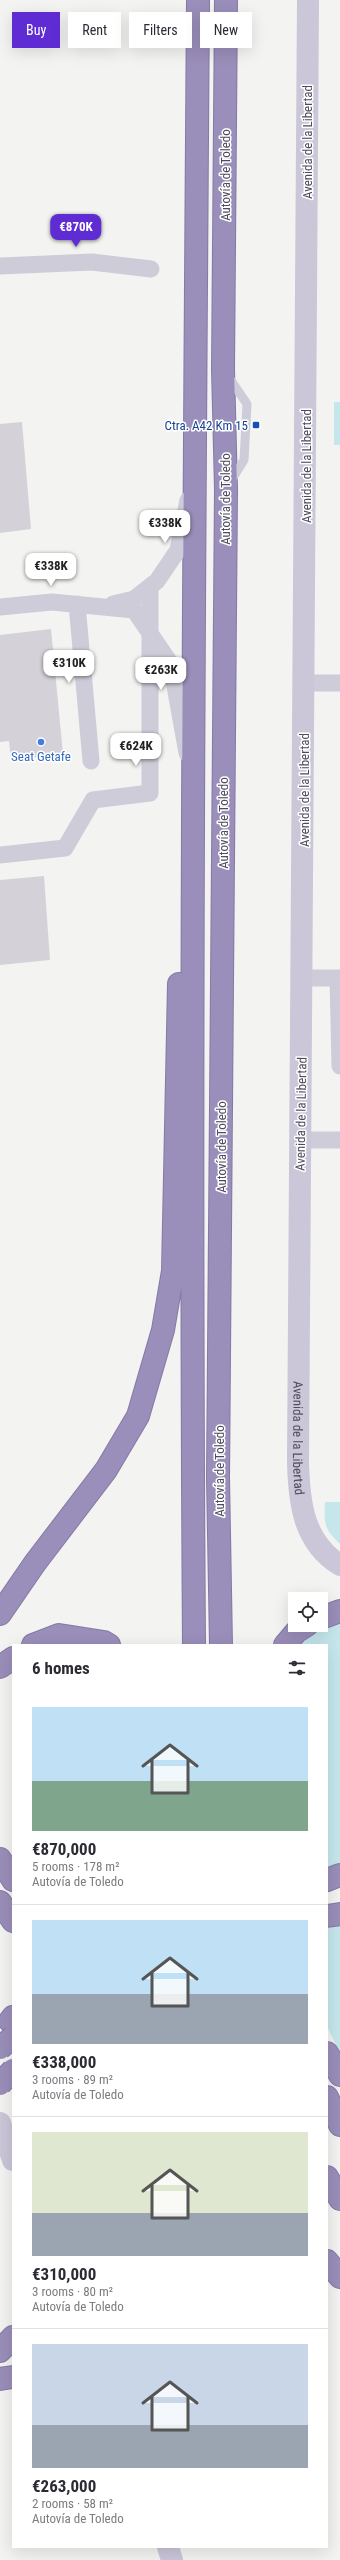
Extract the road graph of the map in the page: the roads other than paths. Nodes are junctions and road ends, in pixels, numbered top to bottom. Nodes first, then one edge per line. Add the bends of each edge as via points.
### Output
1 (198, 0) edge
2 (226, 0) edge
3 (308, 0) edge
4 (0, 266) edge
5 (151, 269) dead end
6 (195, 463) junction
7 (150, 589) junction
8 (77, 604) junction
9 (103, 606) junction
10 (0, 607) edge
11 (150, 636) junction
12 (304, 683) junction
13 (340, 683) edge
14 (91, 761) dead end
15 (193, 789) junction
16 (192, 845) junction
17 (0, 855) edge
18 (303, 978) junction
19 (339, 978) edge
20 (340, 1066) edge
21 (301, 1140) junction
22 (340, 1140) edge
23 (340, 1564) edge
24 (340, 1611) edge
25 (0, 1614) edge
26 (328, 1615) edge
27 (296, 1632) edge
28 (36, 1644) edge
29 (107, 1644) edge
30 (194, 1644) edge
31 (222, 1644) edge
32 (286, 1644) edge
33 (12, 1659) edge
34 (0, 1667) edge
35 (0, 1859) edge
36 (340, 1875) edge
37 (12, 1878) edge
38 (328, 1880) edge
39 (340, 1889) edge
40 (328, 1891) edge
41 (0, 1902) edge
42 (340, 1914) edge
43 (328, 1916) edge
44 (12, 1920) edge
45 (9, 2026) edge
46 (0, 2048) edge
47 (328, 2055) edge
48 (12, 2071) edge
49 (340, 2075) edge
50 (0, 2084) edge
51 (12, 2085) edge
52 (0, 2093) edge
53 (328, 2099) edge
54 (0, 2123) edge
55 (340, 2125) edge
56 (12, 2157) edge
57 (328, 2179) edge
58 (340, 2199) edge
59 (328, 2262) edge
60 (340, 2276) edge
61 (12, 2338) edge
62 (0, 2351) edge
63 (12, 2363) edge
64 (0, 2364) edge
65 (12, 2377) edge
66 (0, 2379) edge
67 (168, 2548) edge
68 (172, 2560) edge

1 - 6 highway, Autovía de Toledo
2 - 31 highway, Autovía de Toledo via 223,370 226,489 218,1478
3 - 12 street, Avenida de la Libertad
4 - 5 street via 92,262
6 - 7 street via 178,550
6 - 15 highway, Autovía de Toledo
7 - 9 street via 134,599
7 - 11 street
8 - 9 street
8 - 10 street via 52,602
8 - 14 street
9 - 11 street via 134,610
11 - 15 street via 171,664
11 - 17 street via 150,793 93,800 65,848
12 - 13 street
12 - 18 street, Avenida de la Libertad
15 - 16 highway, Autovía de Toledo
16 - 25 highway via 179,984 173,1271 163,1330 138,1416 106,1470 35,1563
16 - 30 highway, Autovía de Toledo via 194,1071 191,1262
18 - 19 street
18 - 21 street, Avenida de la Libertad
19 - 20 street
21 - 22 street
21 - 23 street, Avenida de la Libertad via 299,1482 310,1535 317,1546
24 - 26 highway
27 - 32 highway
28 - 29 highway via 59,1636
33 - 34 highway
35 - 37 highway
36 - 38 highway
39 - 40 highway
41 - 44 highway
42 - 43 highway
45 - 46 highway, bridge
47 - 49 highway
48 - 50 highway, bridge
51 - 52 highway
53 - 55 highway
54 - 56 street
57 - 58 highway
59 - 60 highway
61 - 62 highway
63 - 64 highway
65 - 66 highway
67 - 68 street

